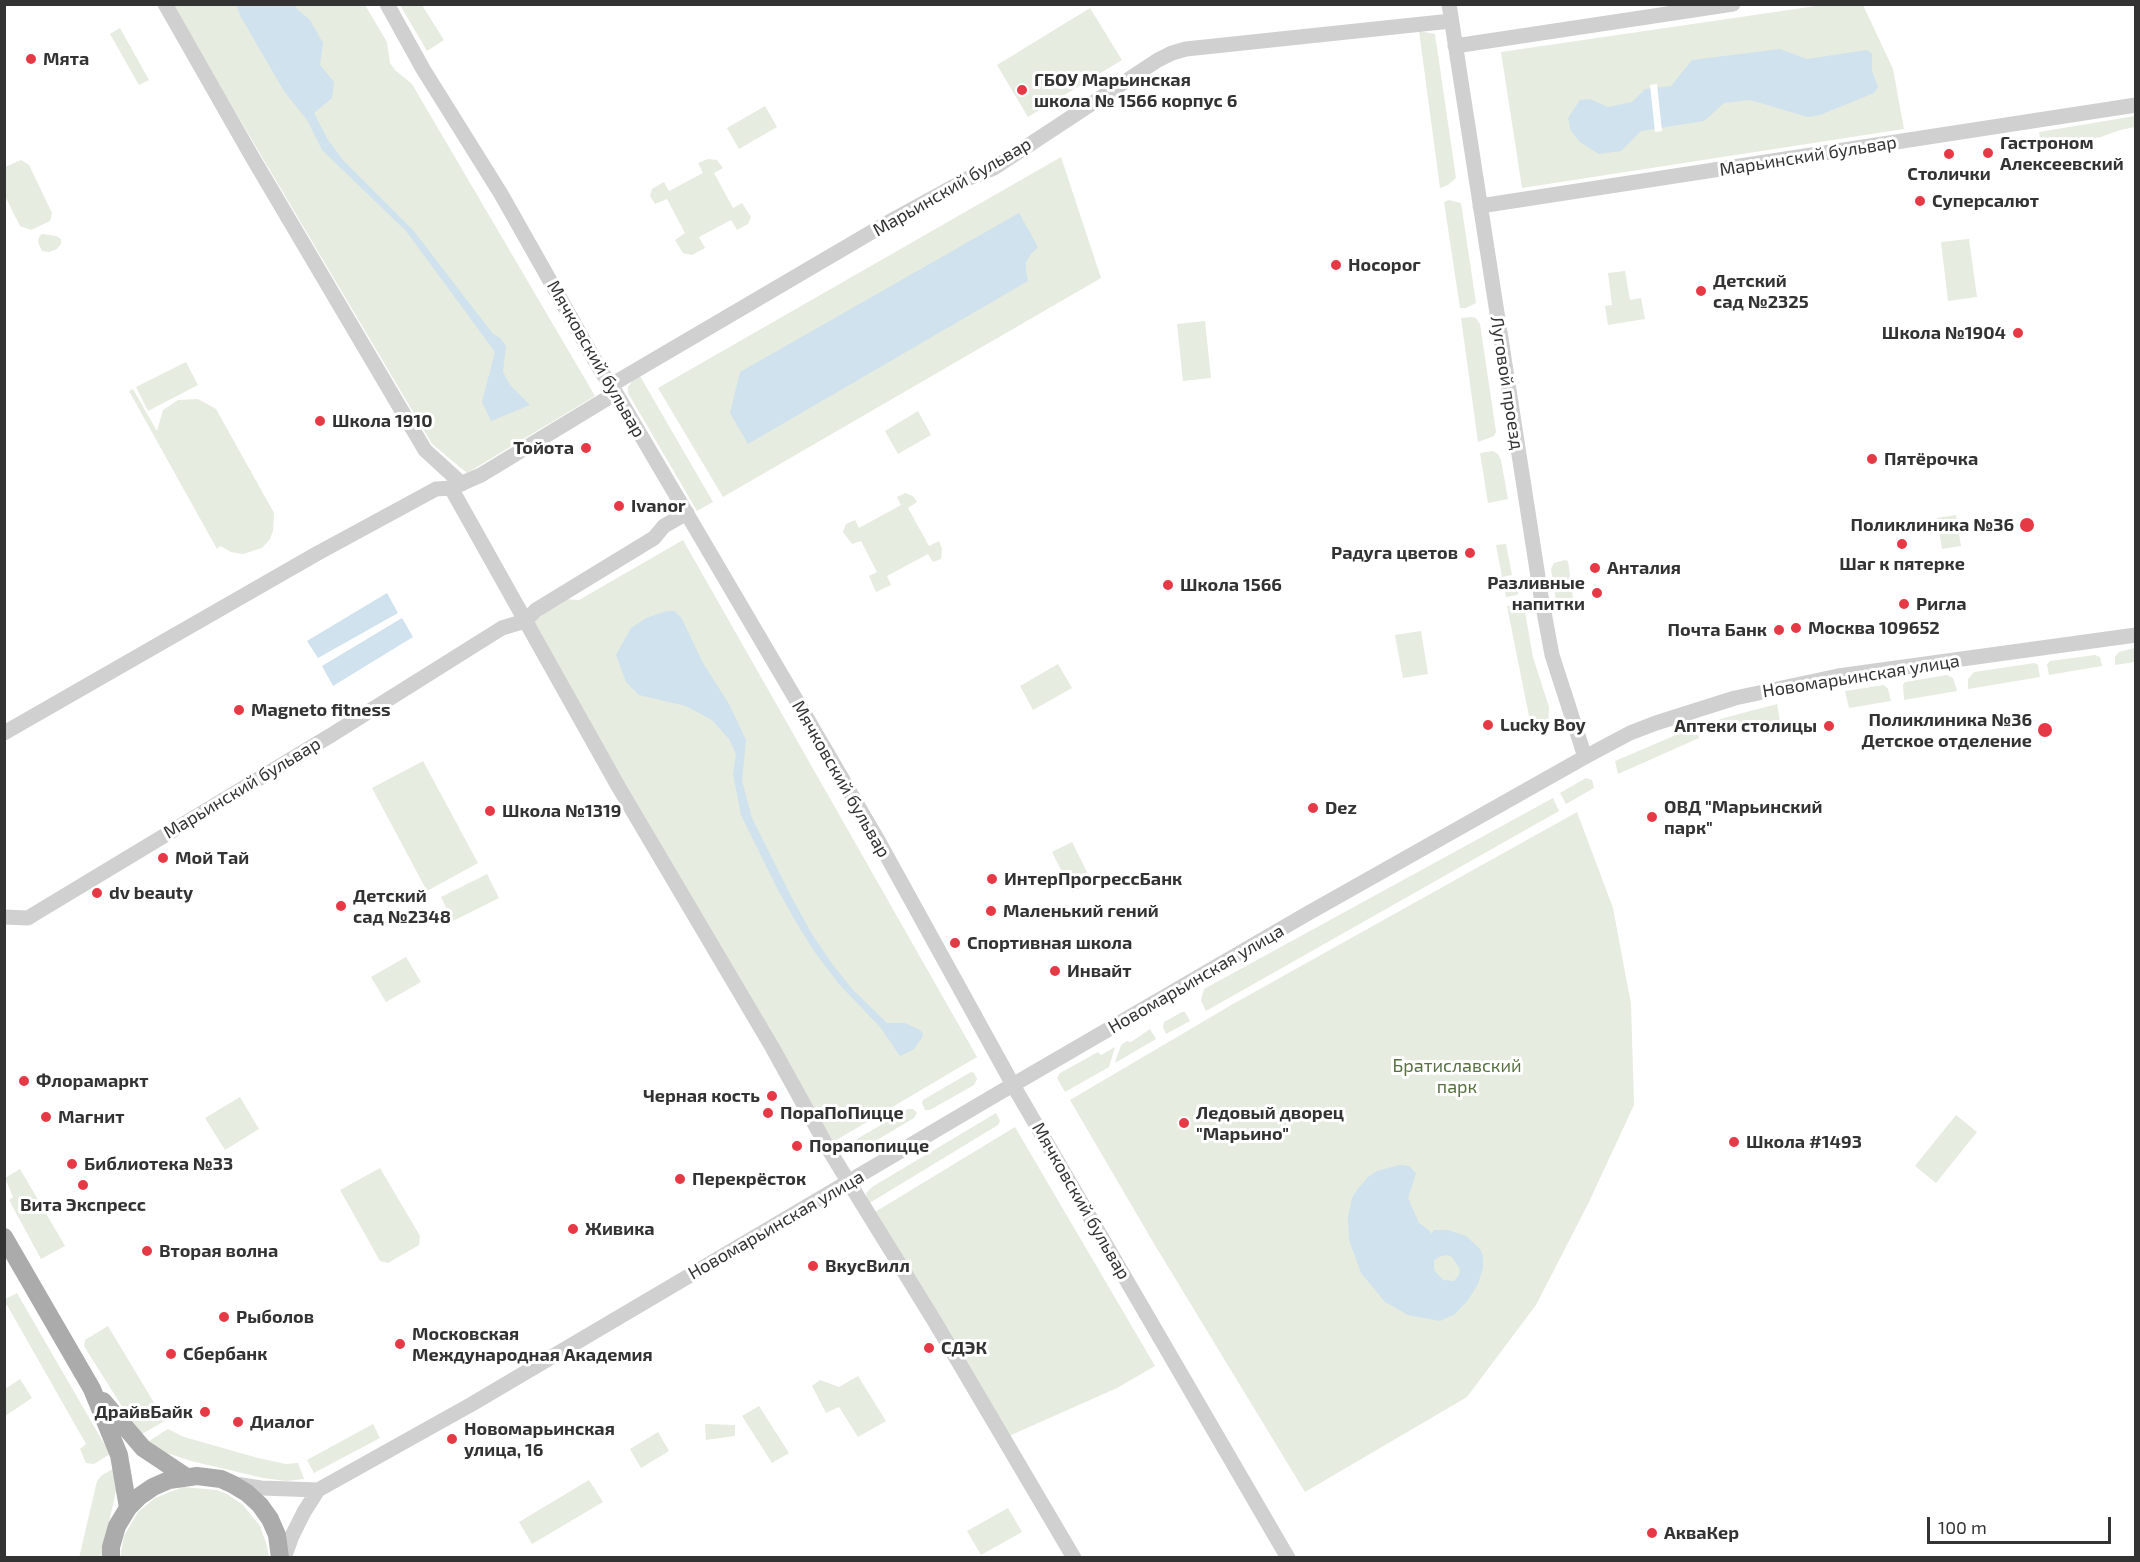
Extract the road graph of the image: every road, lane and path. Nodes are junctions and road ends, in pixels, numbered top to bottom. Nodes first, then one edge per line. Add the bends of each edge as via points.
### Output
1 (165, 4) edge
2 (387, 4) edge
3 (1449, 4) edge
4 (1733, 4) edge
5 (1451, 21) junction
6 (1455, 46) junction
7 (2136, 105) edge
8 (1480, 206) junction
9 (613, 389) junction
10 (456, 486) junction
11 (687, 513) junction
12 (525, 621) junction
13 (2136, 635) edge
14 (4, 733) edge
15 (1585, 757) junction
16 (4, 917) edge
17 (1013, 1085) junction
18 (849, 1182) junction
19 (4, 1237) edge
20 (92, 1389) junction
21 (185, 1476) junction
22 (232, 1484) junction
23 (318, 1490) junction
24 (128, 1508) junction
25 (110, 1554) edge
26 (282, 1557) edge
27 (1074, 1557) edge
28 (1288, 1557) edge

1 - 10 street via 425,450
2 - 9 street, Мячковский бульвар
3 - 5 street, Луговой проезд
4 - 6 street
5 - 6 street, Луговой проезд
5 - 9 street, Марьинский бульвар via 1172,53 994,168 969,177 887,224
6 - 8 street, Луговой проезд
7 - 8 street, Марьинский бульвар
8 - 15 street, Луговой проезд via 1540,596 1552,656
9 - 10 street, Марьинский бульвар via 481,475
9 - 11 street, Мячковский бульвар
10 - 12 street
10 - 14 street, Марьинский бульвар via 436,489 318,553
11 - 12 street, Марьинский бульвар via 664,526 654,538 536,610
11 - 17 street, Мячковский бульвар via 879,842
12 - 16 street, Марьинский бульвар via 502,628 28,918
12 - 18 street
13 - 15 street, Новомарьинская улица via 1838,676 1735,698 1656,723
15 - 17 street, Новомарьинская улица
17 - 18 street, Новомарьинская улица
17 - 28 street, Мячковский бульвар
18 - 23 street, Новомарьинская улица
18 - 27 street
19 - 20 main road
20 - 21 main road via 143,1448
20 - 24 main road via 121,1461
21 - 22 main road via 209,1477
21 - 24 main road via 153,1487
22 - 23 street
22 - 26 main road via 247,1493 270,1519
23 - 26 street, Новомарьинская улица
24 - 25 main road via 117,1526

